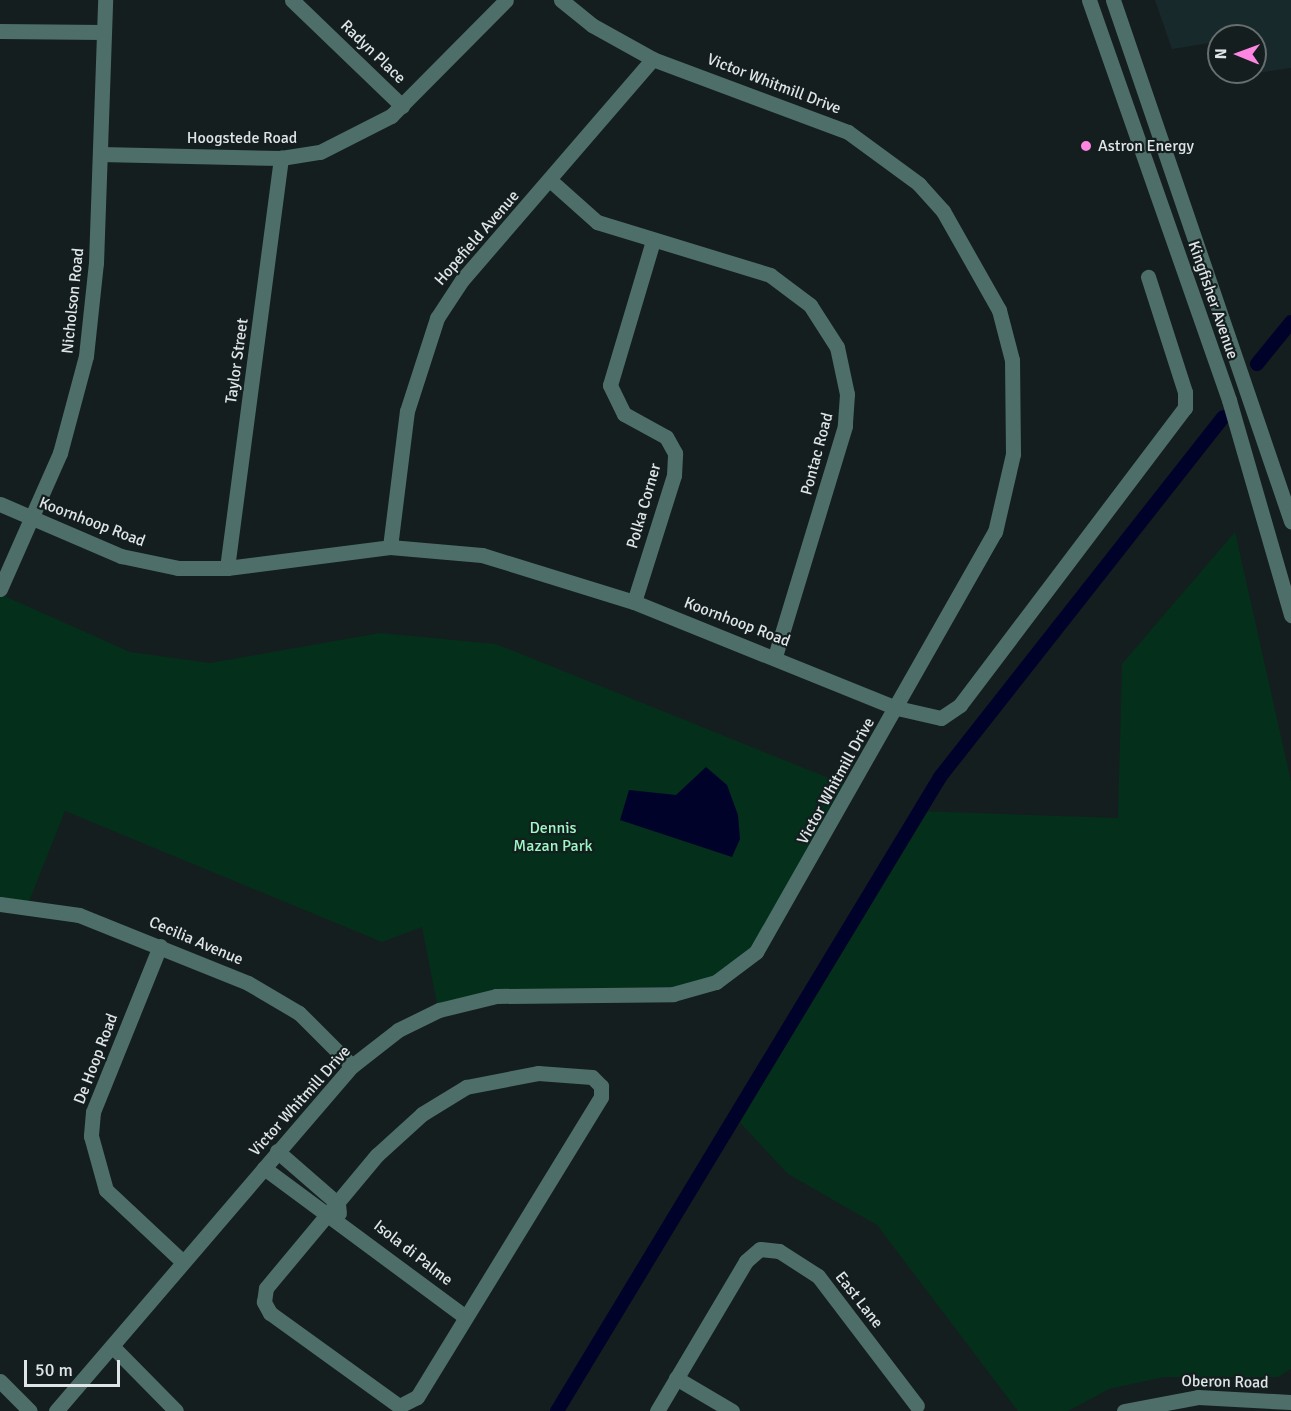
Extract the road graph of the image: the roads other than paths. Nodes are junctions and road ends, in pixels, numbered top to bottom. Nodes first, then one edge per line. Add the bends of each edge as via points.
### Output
1 (105, 0) edge
2 (291, 0) edge
3 (506, 0) edge
4 (561, 0) edge
5 (1089, 0) edge
6 (1113, 0) edge
7 (0, 31) edge
8 (103, 32) junction
9 (652, 59) junction
10 (402, 106) junction
11 (100, 154) junction
12 (281, 158) junction
13 (551, 181) junction
14 (653, 241) junction
15 (1148, 277) dead end
16 (0, 504) edge
17 (32, 518) junction
18 (1291, 522) edge
19 (390, 546) junction
20 (227, 568) junction
21 (0, 589) edge
22 (634, 602) junction
23 (1291, 615) edge
24 (775, 656) junction
25 (897, 708) junction
26 (0, 904) edge
27 (160, 946) junction
28 (352, 1066) junction
29 (278, 1151) junction
30 (264, 1168) junction
31 (335, 1213) junction
32 (183, 1262) junction
33 (464, 1316) junction
34 (112, 1346) junction
35 (676, 1378) junction
36 (0, 1381) edge
37 (1291, 1402) edge
38 (917, 1407) dead end
39 (30, 1411) edge
40 (56, 1411) edge
41 (176, 1411) edge
42 (657, 1411) edge
43 (732, 1411) edge
44 (1124, 1411) edge

1 - 8 street, Nicholson Road
2 - 10 street, Radyn Place
3 - 10 street, Hoogstede Road
4 - 9 street, Victor Whitmill Drive via 592,25
5 - 23 street, Kingfisher Avenue via 1229,400
6 - 18 street, Kingfisher Avenue
7 - 8 street
8 - 11 street, Nicholson Road
9 - 13 street, Hopefield Avenue
9 - 25 street, Victor Whitmill Drive via 812,115 879,151 943,211 999,310 1015,392 1007,488 986,554
10 - 12 street, Hoogstede Road via 339,144
11 - 12 street, Hoogstede Road
11 - 17 street, Nicholson Road via 86,356 60,453
12 - 20 street, Taylor Street
13 - 14 street, Pontac Road via 586,216
13 - 19 street, Hopefield Avenue via 462,280 437,318 407,411
14 - 22 street, Polka Corner via 610,385 624,414 666,437 675,453 674,475
14 - 24 street, Pontac Road via 770,275 810,305 837,347 847,394 845,426
15 - 25 street, Koornhoop Road via 1185,392 1180,418 952,713 934,717
16 - 17 street, Koornhoop Road
17 - 20 street, Koornhoop Road via 121,556 178,568
17 - 21 street, Nicholson Road
19 - 20 street, Koornhoop Road
19 - 22 street, Koornhoop Road via 482,555
22 - 24 street, Koornhoop Road
24 - 25 street, Koornhoop Road
25 - 28 street, Victor Whitmill Drive via 768,938 727,976 658,996 485,997 417,1020
26 - 27 street, Cecilia Avenue via 62,910
27 - 28 street, Cecilia Avenue via 280,998
27 - 32 street, De Hoop Road via 93,1112 91,1136 106,1190
28 - 29 street, Victor Whitmill Drive
29 - 30 street, Victor Whitmill Drive
29 - 31 street, Isola di Palme
30 - 31 street, Isola di Palme
30 - 32 street, Victor Whitmill Drive
31 - 33 street, Isola di Palme
31 - 33 street via 271,1281 264,1302 270,1313 393,1403 406,1406 417,1397
31 - 33 street via 393,1138 453,1093 538,1073 586,1074 598,1081 601,1097
32 - 34 street, Victor Whitmill Drive
34 - 40 street, Victor Whitmill Drive
34 - 41 street
35 - 38 street, East Lane via 746,1261 754,1251 773,1249 818,1276
35 - 42 street, East Lane
35 - 43 street
36 - 39 street
37 - 44 street, Oberon Road via 1198,1397

